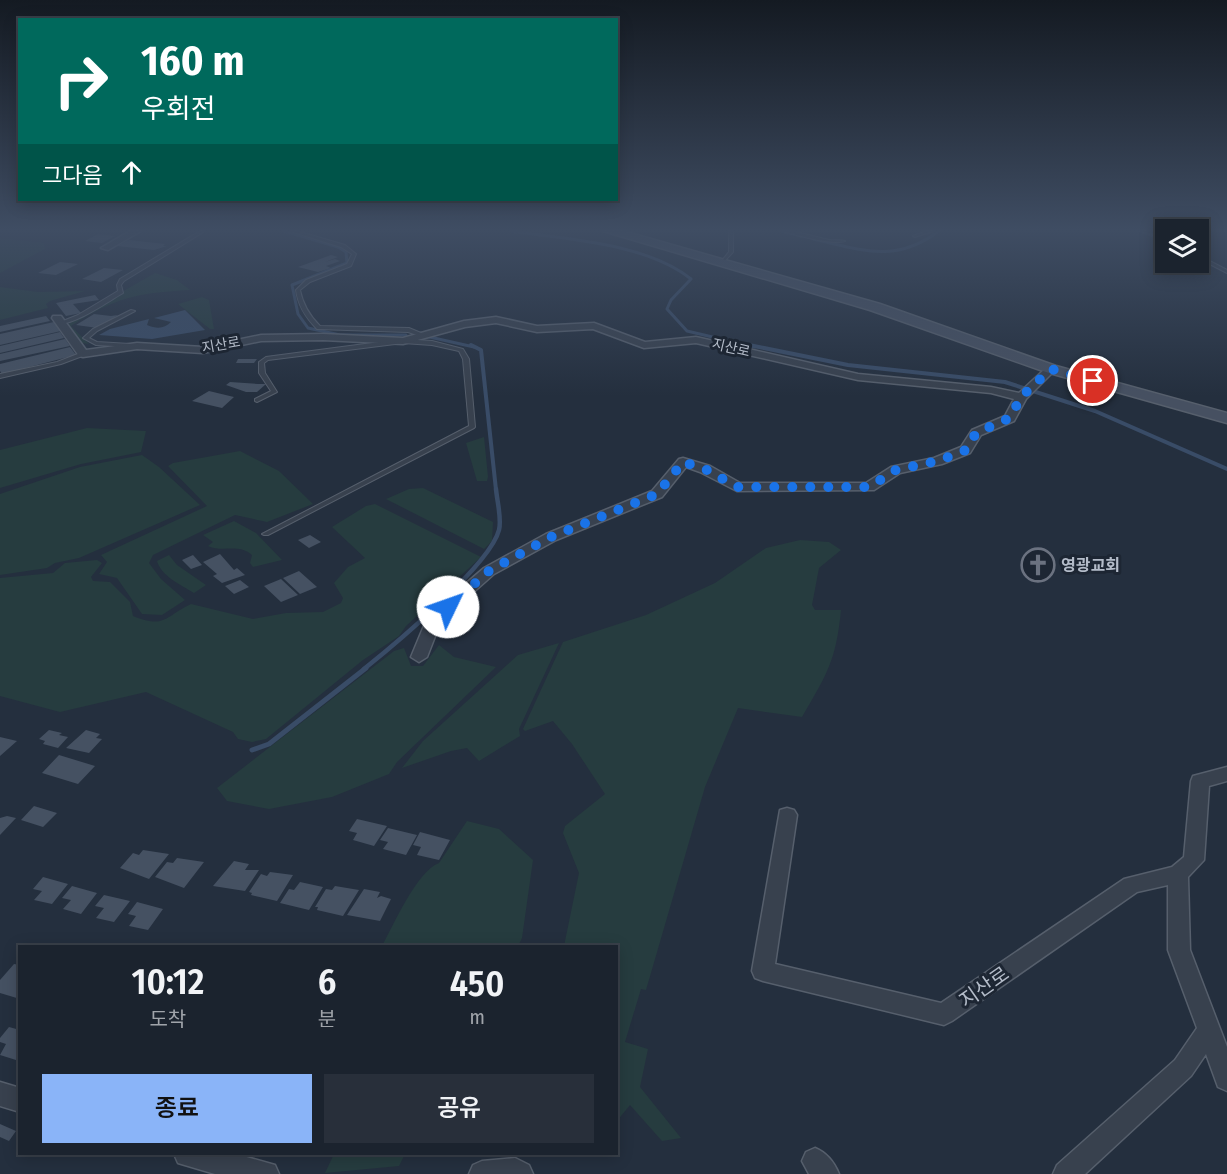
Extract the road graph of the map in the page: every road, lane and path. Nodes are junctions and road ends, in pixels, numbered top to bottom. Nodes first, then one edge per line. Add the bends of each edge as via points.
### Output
1 (119, 286) edge
2 (302, 286) edge
3 (801, 286) edge
4 (133, 311) dead end
5 (59, 320) joint
6 (419, 334) junction
7 (403, 341) junction
8 (137, 346) junction
9 (83, 354) junction
10 (1051, 369) junction
11 (0, 376) edge
12 (1026, 392) junction
13 (258, 400) dead end
14 (1227, 418) edge
15 (266, 534) dead end
16 (419, 657) dead end
17 (1227, 774) edge
18 (787, 815) dead end
19 (1178, 874) junction
20 (1209, 1030) junction
21 (1227, 1079) edge
22 (0, 1094) edge
23 (18, 1099) edge
24 (191, 1155) edge
25 (266, 1174) edge
26 (482, 1174) edge
27 (520, 1174) edge
28 (1066, 1174) edge

1 - 5 lane via 121,292 80,316
2 - 6 lane via 298,290 300,302 319,328 409,330
3 - 10 main road via 875,307
4 - 8 lane via 86,338 96,343
5 - 9 street
6 - 7 street, 지산로
6 - 12 street, 지산로 via 496,320 537,329 594,326 644,345 696,340 858,376
7 - 8 street, 지산로 via 261,338 203,350
7 - 13 lane, 지산로 via 266,359 261,363 262,373 274,392
7 - 15 lane, 지산로 via 461,350 466,359 472,427
8 - 9 street, 지산로
9 - 11 lane
10 - 12 street
10 - 14 main road
12 - 16 street via 1010,418 976,433 966,450 896,470 869,487 737,487 683,462 657,494 551,537 489,571 434,620
17 - 19 street via 1200,781 1194,860
18 - 19 street, 지산로 via 763,970 944,1014 1131,885
19 - 20 street via 1179,950
20 - 21 street
20 - 28 street via 1184,1068
22 - 23 street
24 - 25 street
26 - 27 street

